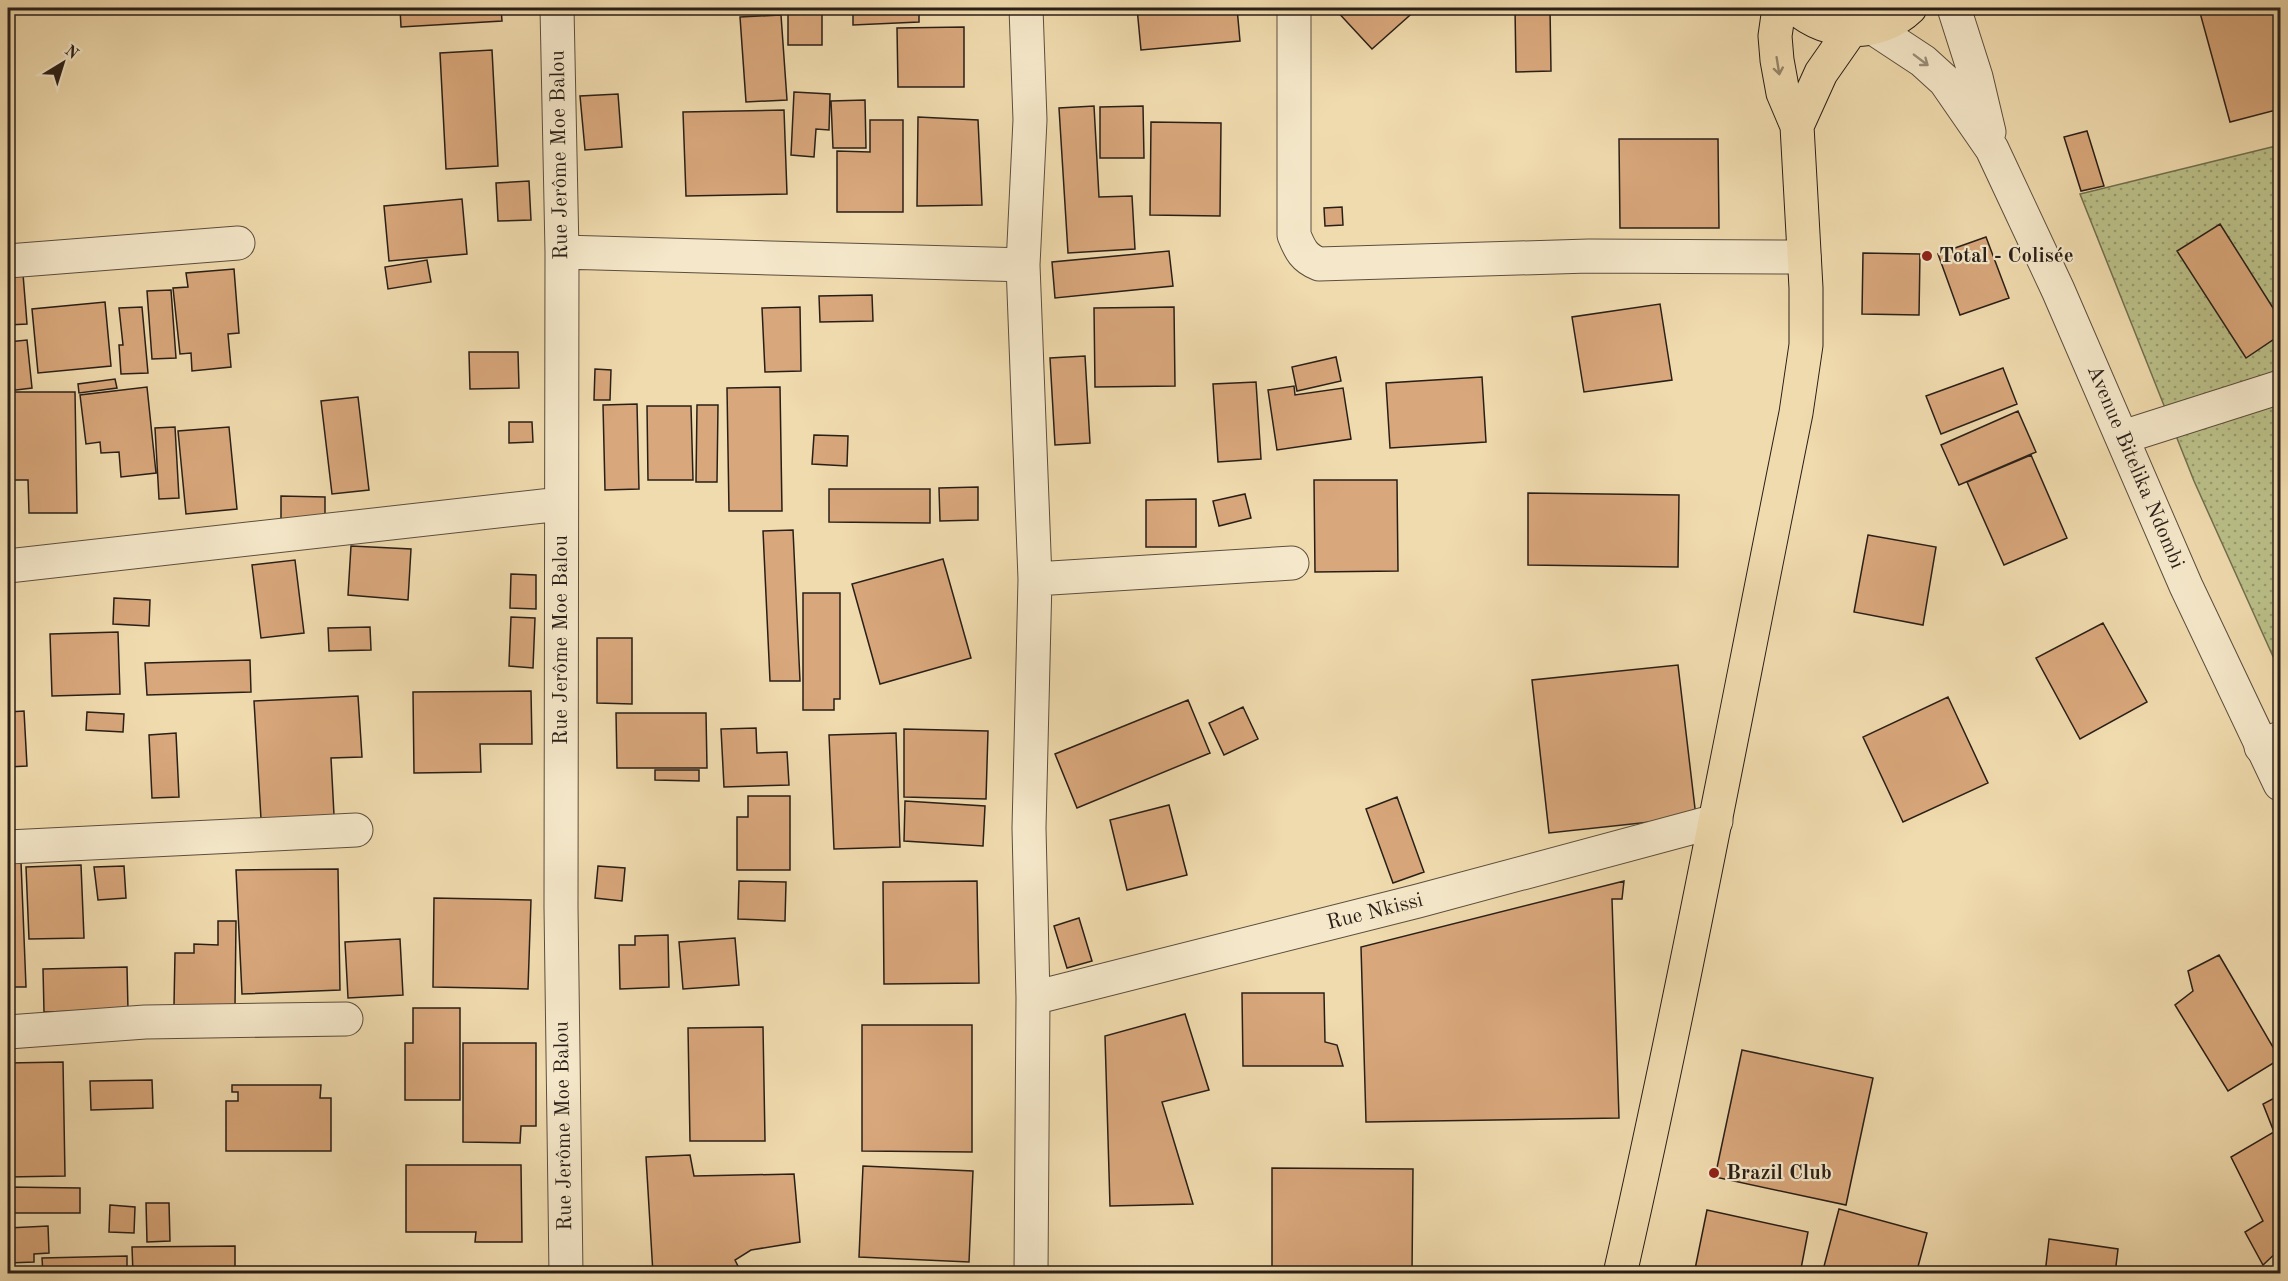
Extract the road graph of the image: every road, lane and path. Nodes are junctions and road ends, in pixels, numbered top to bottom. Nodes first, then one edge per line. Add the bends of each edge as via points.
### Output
1 (557, 8) edge
2 (1026, 8) edge
3 (1294, 8) edge
4 (1779, 8) edge
5 (1796, 8) edge
6 (1910, 8) edge
7 (1954, 8) edge
8 (1862, 29) junction
9 (1797, 126) junction
10 (1992, 148) junction
11 (238, 243) dead end
12 (562, 252) junction
13 (1804, 257) junction
14 (8, 261) edge
15 (1023, 265) junction
16 (2280, 387) edge
17 (2122, 437) junction
18 (561, 504) junction
19 (1292, 563) dead end
20 (8, 566) edge
21 (1035, 579) junction
22 (2271, 742) edge
23 (2280, 784) edge
24 (1716, 821) junction
25 (356, 830) dead end
26 (8, 847) edge
27 (1033, 998) junction
28 (346, 1019) dead end
29 (8, 1032) edge
30 (566, 1274) edge
31 (1031, 1274) edge
32 (1620, 1274) edge

1 - 12 street, Rue Jerôme Moe Balou
2 - 15 street via 1030,120
3 - 13 street via 1294,235 1301,253 1311,261 1319,264 1589,256
4 -> 9 highway via 1777,60 1783,93
5 - 8 highway via 1819,24
6 - 8 highway via 1890,22
7 - 10 street, Avenue Bitelika Ndombi via 1976,77
8 - 9 highway via 1821,74
8 -> 10 street, Avenue Bitelika Ndombi via 1923,61 1945,81
9 - 13 highway
10 - 17 street, Avenue Bitelika Ndombi
11 - 14 street
12 - 15 street
12 - 18 street, Rue Jerôme Moe Balou
13 - 24 highway via 1806,345 1796,413
15 - 21 street
16 - 17 street
17 - 22 street, Avenue Bitelika Ndombi via 2186,586
18 - 20 street
18 - 30 street, Rue Jerôme Moe Balou
19 - 21 street
21 - 27 street via 1029,828
22 - 23 street, Avenue Bitelika Ndombi
24 - 27 street, Rue Nkissi
24 - 32 highway
25 - 26 street
27 - 31 street
28 - 29 street via 146,1022

